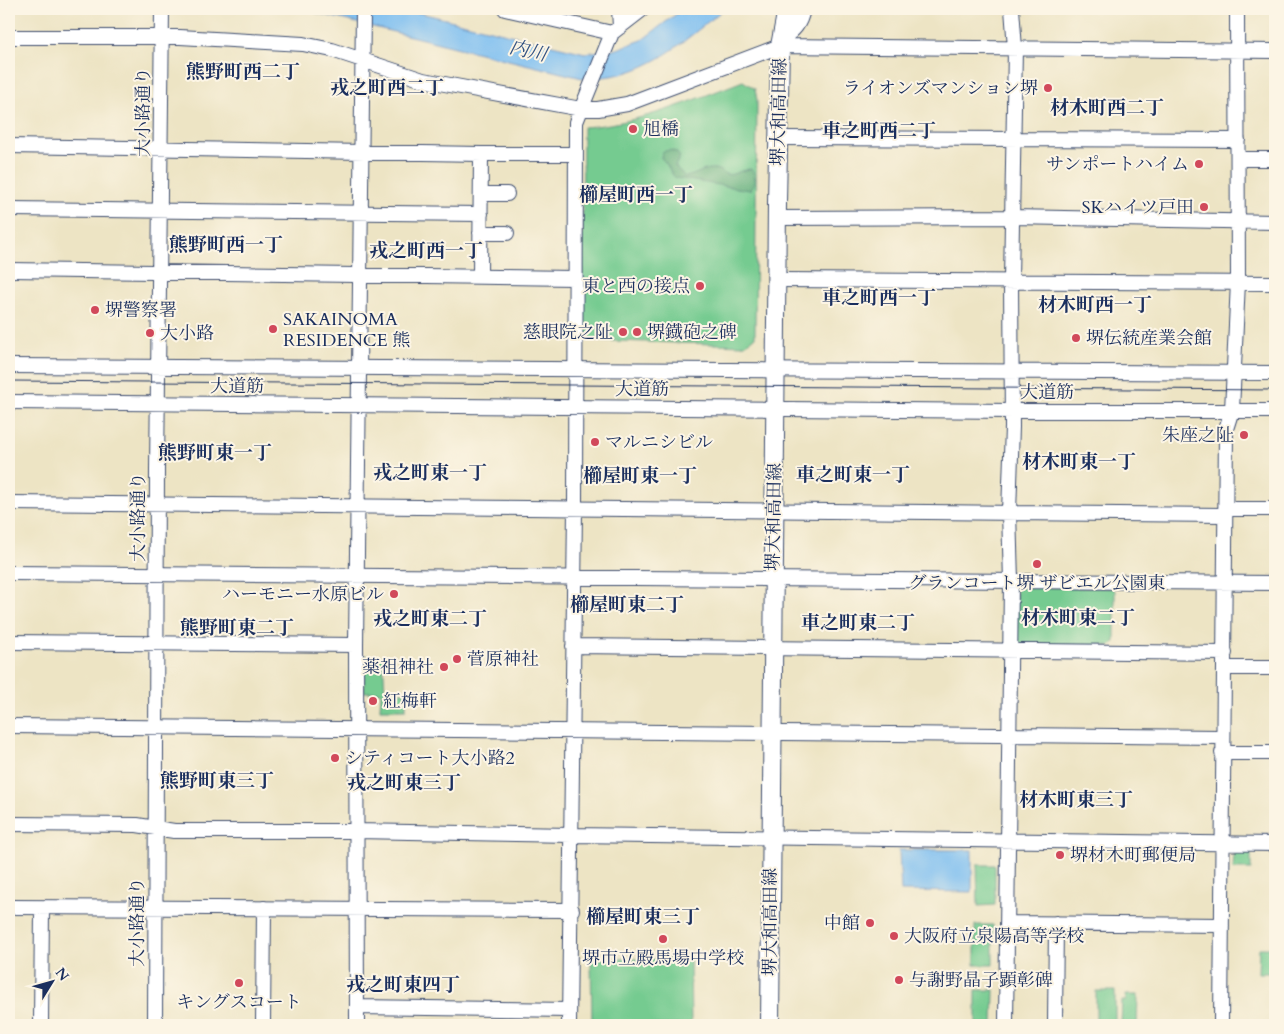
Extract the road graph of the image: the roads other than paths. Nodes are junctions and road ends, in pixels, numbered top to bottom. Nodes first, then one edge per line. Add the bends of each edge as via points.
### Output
1 (162, 9) edge
2 (364, 9) edge
3 (505, 9) edge
4 (619, 9) edge
5 (644, 9) edge
6 (786, 9) edge
7 (802, 9) edge
8 (1012, 9) edge
9 (1237, 9) edge
10 (528, 11) edge
11 (614, 33) junction
12 (9, 37) edge
13 (162, 38) junction
14 (781, 43) junction
15 (1015, 48) junction
16 (1238, 51) junction
17 (1275, 51) edge
18 (361, 60) junction
19 (580, 109) junction
20 (778, 138) junction
21 (1013, 138) junction
22 (1238, 140) junction
23 (9, 146) edge
24 (162, 148) junction
25 (360, 152) junction
26 (481, 154) junction
27 (576, 154) junction
28 (1238, 159) junction
29 (1275, 159) edge
30 (481, 194) junction
31 (508, 194) dead end
32 (9, 209) edge
33 (161, 211) junction
34 (360, 213) junction
35 (481, 214) junction
36 (1012, 217) junction
37 (777, 218) junction
38 (1238, 222) junction
39 (1275, 222) edge
40 (480, 233) junction
41 (507, 233) dead end
42 (9, 270) edge
43 (160, 273) junction
44 (359, 276) junction
45 (480, 277) junction
46 (574, 278) junction
47 (778, 280) junction
48 (1011, 281) junction
49 (1238, 282) junction
50 (1275, 283) edge
51 (9, 366) edge
52 (159, 367) junction
53 (358, 368) junction
54 (574, 370) junction
55 (775, 371) junction
56 (1012, 372) junction
57 (1275, 373) edge
58 (1235, 374) junction
59 (9, 402) edge
60 (158, 404) junction
61 (358, 405) junction
62 (574, 408) junction
63 (774, 408) junction
64 (1232, 410) junction
65 (1012, 411) junction
66 (1275, 411) edge
67 (9, 504) edge
68 (157, 505) junction
69 (358, 508) junction
70 (575, 508) junction
71 (1275, 509) edge
72 (775, 511) junction
73 (1009, 512) junction
74 (1225, 512) junction
75 (9, 573) edge
76 (157, 574) junction
77 (357, 576) junction
78 (573, 578) junction
79 (773, 579) junction
80 (1010, 581) junction
81 (1225, 583) junction
82 (1275, 583) edge
83 (9, 642) edge
84 (157, 642) junction
85 (356, 645) junction
86 (573, 646) junction
87 (773, 648) junction
88 (1010, 650) junction
89 (1224, 653) junction
90 (1224, 668) junction
91 (1275, 668) edge
92 (9, 726) edge
93 (156, 728) junction
94 (356, 729) junction
95 (572, 731) junction
96 (771, 732) junction
97 (1009, 734) junction
98 (1222, 737) junction
99 (1222, 753) junction
100 (1275, 754) edge
101 (9, 824) edge
102 (156, 828) junction
103 (356, 830) junction
104 (570, 835) junction
105 (770, 836) junction
106 (1008, 841) junction
107 (1222, 843) junction
108 (1275, 844) edge
109 (9, 907) edge
110 (156, 907) junction
111 (42, 908) junction
112 (264, 908) junction
113 (355, 908) junction
114 (572, 910) junction
115 (1007, 923) junction
116 (1056, 923) junction
117 (1222, 924) junction
118 (357, 1007) junction
119 (569, 1010) junction
120 (40, 1025) edge
121 (155, 1025) edge
122 (263, 1025) edge
123 (357, 1025) edge
124 (569, 1025) edge
125 (770, 1025) edge
126 (1006, 1025) edge
127 (1055, 1025) edge
128 (1221, 1025) edge

1 - 13 street, 大小路通り
2 - 18 street
3 - 10 street
4 - 11 street
5 - 11 street
6 - 14 main road, 堺大和高田線
7 - 14 street via 800,22
8 - 15 street
9 - 16 street
10 - 11 street
11 - 19 street
12 - 13 street
13 - 18 street via 303,44
13 - 24 street, 大小路通り
14 - 15 street
14 - 19 street via 627,104
14 - 20 main road, 堺大和高田線
15 - 16 street
15 - 21 street
16 - 17 street
16 - 22 street
18 - 19 street via 423,80
18 - 25 street
19 - 27 street via 576,122
20 - 21 street
20 - 37 main road, 堺大和高田線
21 - 22 street
21 - 36 street
22 - 28 street
23 - 24 street
24 - 25 street
24 - 33 street, 大小路通り
25 - 26 street
25 - 34 street
26 - 27 street
26 - 30 street
27 - 46 street
28 - 29 street
28 - 38 street
30 - 31 street
30 - 35 street
32 - 33 street
33 - 34 street
33 - 43 street, 大小路通り
34 - 35 street
34 - 44 street
35 - 40 street
36 - 37 street
36 - 38 street
36 - 48 street
37 - 47 main road, 堺大和高田線
38 - 39 street
38 - 49 street
40 - 41 street
40 - 45 street
42 - 43 street
43 - 44 street
43 - 52 street, 大小路通り
44 - 45 street
44 - 53 street
45 - 46 street
46 - 54 street
47 - 48 street
47 - 55 main road, 堺大和高田線
48 - 49 street
48 - 56 street
49 - 50 street
49 - 58 street
51 - 52 street, 大道筋
52 - 53 street, 大道筋
52 - 60 street, 大小路通り
53 - 54 street, 大道筋
53 - 61 street
54 - 55 street, 大道筋
54 - 62 street
55 - 56 street, 大道筋
55 - 63 main road, 堺大和高田線
56 - 58 street, 大道筋
56 - 65 street
57 - 58 street, 大道筋
58 - 64 street
59 - 60 street, 大道筋
60 - 61 street, 大道筋
60 - 68 street, 大小路通り
61 - 62 street, 大道筋
61 - 69 street
62 - 63 street, 大道筋
62 - 70 street
63 - 65 street, 大道筋
63 - 72 main road, 堺大和高田線
64 - 65 street, 大道筋
64 - 66 street, 大道筋
64 - 74 street via 1226,429
65 - 73 street
67 - 68 street
68 - 69 street
68 - 76 street, 大小路通り
69 - 70 street
69 - 77 street
70 - 72 street
70 - 78 street
71 - 74 street
72 - 73 street
72 - 79 main road, 堺大和高田線
73 - 74 street
73 - 80 street
74 - 81 street
75 - 76 street
76 - 77 street
76 - 84 street, 大小路通り
77 - 78 street
77 - 85 street
78 - 79 street
78 - 86 street
79 - 80 street
79 - 87 main road, 堺大和高田線
80 - 81 street
80 - 88 street
81 - 82 street
81 - 89 street
83 - 84 street
84 - 85 street
84 - 93 street, 大小路通り
85 - 94 street
86 - 87 street
86 - 95 street
87 - 88 street
87 - 96 main road, 堺大和高田線
88 - 89 street
88 - 97 street
89 - 90 street
90 - 91 street
90 - 98 street
92 - 93 street
93 - 94 street
93 - 102 street, 大小路通り
94 - 95 street
94 - 103 street
95 - 96 street
95 - 104 street
96 - 97 street
96 - 105 main road, 堺大和高田線
97 - 98 street
97 - 106 street
98 - 99 street
99 - 100 street
99 - 107 street
101 - 102 street
102 - 103 street via 174,831
102 - 110 street, 大小路通り
103 - 104 street
103 - 113 street
104 - 105 street
104 - 114 street
105 - 106 street
105 - 125 main road, 堺大和高田線
106 - 107 street
106 - 115 street
107 - 108 street
107 - 117 street
109 - 111 street
110 - 111 street
110 - 112 street
110 - 121 street, 大小路通り
111 - 120 street
112 - 113 street
112 - 122 street
113 - 114 street
113 - 118 street
114 - 119 street
115 - 116 street
115 - 126 street
116 - 117 street
116 - 127 street
117 - 128 street
118 - 119 street
118 - 123 street
119 - 124 street

